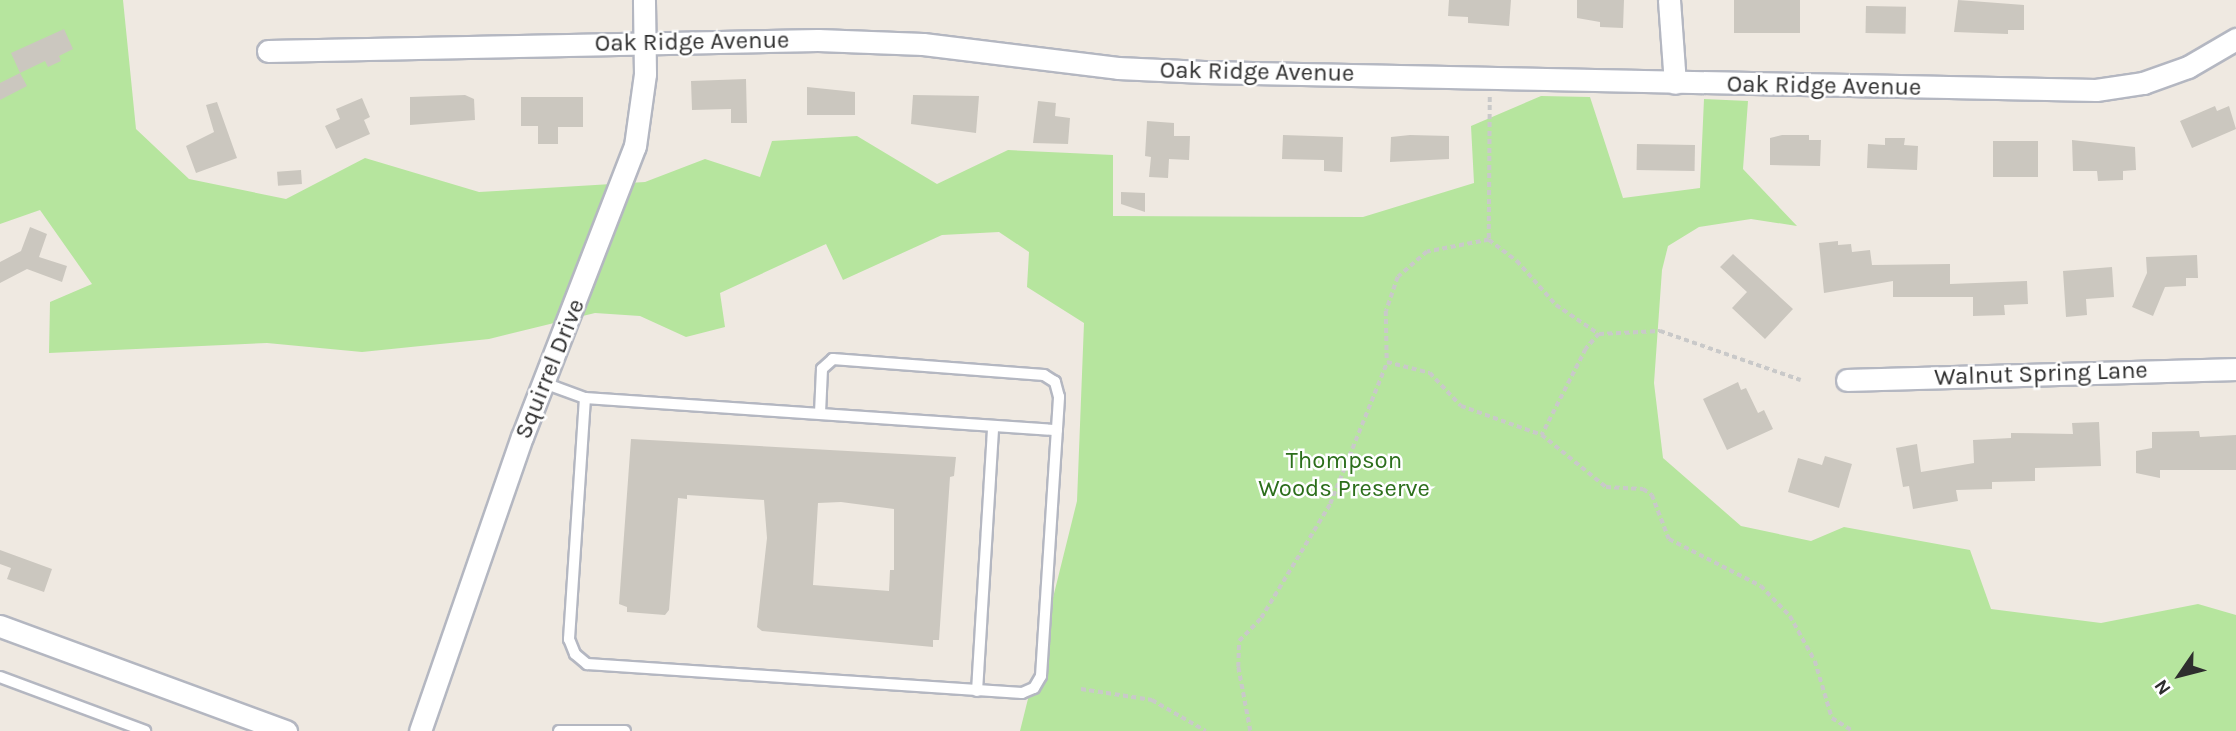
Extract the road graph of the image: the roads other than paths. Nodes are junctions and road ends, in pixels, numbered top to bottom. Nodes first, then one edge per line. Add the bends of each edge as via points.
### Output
1 (644, 0) edge
2 (1670, 0) edge
3 (2236, 39) edge
4 (645, 42) junction
5 (268, 51) dead end
6 (1675, 83) junction
7 (2236, 369) edge
8 (1847, 380) dead end
9 (544, 383) junction
10 (585, 398) junction
11 (820, 413) junction
12 (993, 426) junction
13 (1057, 430) junction
14 (0, 626) edge
15 (0, 677) edge
16 (977, 691) junction
17 (145, 731) edge
18 (286, 731) edge
19 (420, 731) edge
20 (559, 731) edge
21 (625, 731) edge

1 - 4 street, Squirrel Drive
2 - 6 street
3 - 6 street, Oak Ridge Avenue via 2188,67 2143,83 2096,90
4 - 5 street, Oak Ridge Avenue
4 - 6 street, Oak Ridge Avenue via 923,44 1118,68
4 - 9 street, Squirrel Drive via 635,146
7 - 8 street, Walnut Spring Lane
9 - 10 lane
9 - 19 street, Squirrel Drive
10 - 11 lane
10 - 16 lane via 569,639 575,654 587,664
11 - 12 lane
11 - 13 lane via 822,369 833,359 1044,375 1055,382 1059,397
12 - 13 lane
12 - 16 lane
13 - 16 lane via 1041,676 1034,688 1022,693
14 - 18 street
15 - 17 lane
20 - 21 lane

